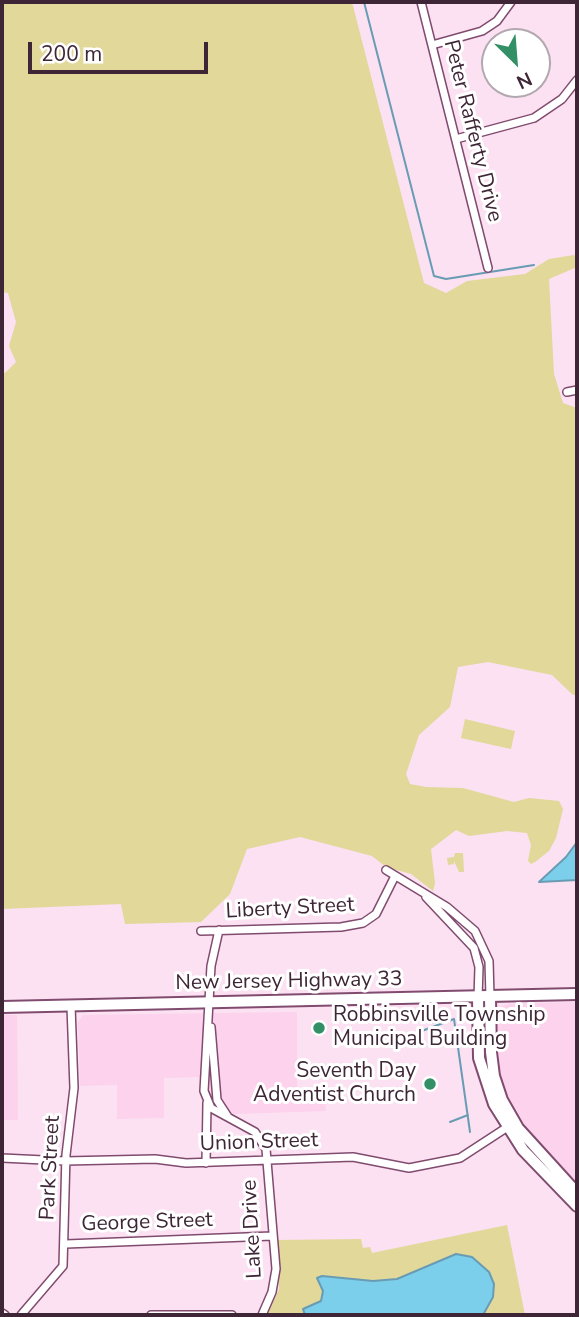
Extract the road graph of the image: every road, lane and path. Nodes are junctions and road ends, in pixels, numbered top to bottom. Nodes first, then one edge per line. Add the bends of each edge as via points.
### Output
1 (421, 2) edge
2 (511, 2) edge
3 (432, 45) junction
4 (577, 80) edge
5 (456, 139) junction
6 (488, 268) dead end
7 (577, 390) edge
8 (567, 392) dead end
9 (386, 870) dead end
10 (395, 876) junction
11 (418, 889) junction
12 (219, 930) junction
13 (201, 931) dead end
14 (577, 994) edge
15 (478, 998) junction
16 (490, 998) junction
17 (210, 1002) junction
18 (71, 1006) junction
19 (2, 1007) edge
20 (210, 1023) junction
21 (206, 1103) junction
22 (228, 1116) junction
23 (512, 1128) junction
24 (2, 1158) edge
25 (65, 1161) junction
26 (267, 1161) junction
27 (206, 1163) junction
28 (577, 1193) edge
29 (577, 1206) edge
30 (272, 1236) junction
31 (66, 1244) junction
32 (21, 1315) edge
33 (150, 1315) edge
34 (232, 1315) edge
35 (262, 1315) edge

1 - 3 street, Peter Rafferty Drive
2 - 3 street via 497,21 482,31
3 - 5 street, Peter Rafferty Drive
4 - 5 street via 562,99 534,118
5 - 6 street, Peter Rafferty Drive
7 - 8 street
9 - 10 street
10 - 11 street
10 - 12 street, Liberty Street via 376,914 363,923
11 - 15 street via 474,948
11 - 16 street via 467,922 480,938 489,961
12 - 13 street, Liberty Street
12 - 17 street
14 - 16 main road, New Jersey Highway 33
15 - 16 main road, New Jersey Highway 33
15 - 17 main road, New Jersey Highway 33
15 - 23 main road via 479,1058 485,1082
16 - 23 main road via 494,1076
17 - 18 main road, New Jersey Highway 33
17 - 20 street
18 - 19 main road, New Jersey Highway 33
18 - 25 street, Park Street via 74,1088
20 - 21 street via 204,1064
20 - 22 street via 216,1100
21 - 22 street, Lake Drive via 220,1116
21 - 27 street
22 - 26 street, Lake Drive via 259,1135
23 - 26 street, Union Street via 460,1158 409,1168 353,1157
23 - 28 main road
23 - 29 main road via 523,1150
24 - 25 street, Union Street
25 - 27 street, Union Street
25 - 31 street, Park Street
26 - 27 street, Union Street
26 - 30 street, Lake Drive
30 - 31 street, George Street
30 - 35 street, Lake Drive via 275,1277
31 - 32 street, Park Street via 63,1266
33 - 34 street

